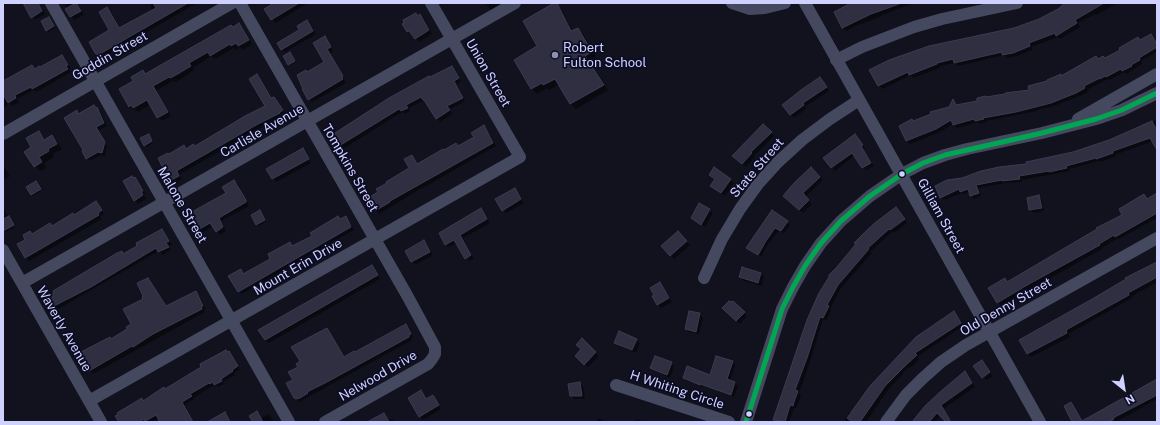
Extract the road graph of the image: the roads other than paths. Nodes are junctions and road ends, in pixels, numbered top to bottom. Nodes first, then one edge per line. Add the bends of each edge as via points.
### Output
1 (51, 3) edge
2 (232, 3) edge
3 (240, 3) edge
4 (431, 3) edge
5 (515, 3) edge
6 (732, 3) edge
7 (785, 3) edge
8 (805, 3) edge
9 (1017, 3) edge
10 (453, 39) junction
11 (836, 60) junction
12 (1157, 74) edge
13 (96, 81) junction
14 (1157, 93) edge
15 (859, 100) junction
16 (307, 121) junction
17 (1066, 126) junction
18 (3, 134) edge
19 (520, 157) joint
20 (902, 174) junction
21 (165, 202) junction
22 (375, 238) junction
23 (1157, 238) edge
24 (3, 250) edge
25 (704, 278) dead end
26 (22, 283) junction
27 (232, 320) junction
28 (989, 331) junction
29 (435, 347) joint
30 (616, 385) dead end
31 (89, 401) junction
32 (101, 422) edge
33 (289, 422) edge
34 (325, 422) edge
35 (729, 422) edge
36 (746, 422) edge
37 (886, 422) edge
38 (1040, 422) edge

1 - 13 street, Malone Street
2 - 13 street, Goddin Street
3 - 16 street, Tompkins Street
4 - 10 street, Union Street
5 - 10 street, Carlisle Avenue
6 - 7 street via 750,8 765,8
8 - 11 street, Gilliam Street
9 - 11 street via 914,26
10 - 16 street, Carlisle Avenue
10 - 19 street, Union Street
11 - 15 street, Gilliam Street
12 - 17 street
13 - 18 street, Goddin Street
13 - 21 street, Malone Street
14 - 17 street via 1122,110
15 - 20 street, Gilliam Street
15 - 25 street, State Street via 802,140 760,182 722,239
16 - 21 street, Carlisle Avenue
16 - 22 street, Tompkins Street
17 - 20 street via 967,149 924,163
19 - 22 street, Mount Erin Drive
20 - 28 street, Gilliam Street
20 - 36 street via 870,196 842,221 821,243 805,266 782,309
21 - 26 street, Carlisle Avenue
21 - 27 street, Malone Street
22 - 27 street, Mount Erin Drive
22 - 29 street, Tompkins Street
23 - 28 street, Old Denny Street
24 - 26 street, Waverly Avenue
26 - 31 street, Waverly Avenue
27 - 31 street, Mount Erin Drive
27 - 33 street, Malone Street
28 - 37 street, Old Denny Street via 941,362 906,395
28 - 38 street, Gilliam Street
29 - 34 street, Nelwood Drive via 435,354 428,364
30 - 35 street, H Whiting Circle
31 - 32 street, Waverly Avenue

